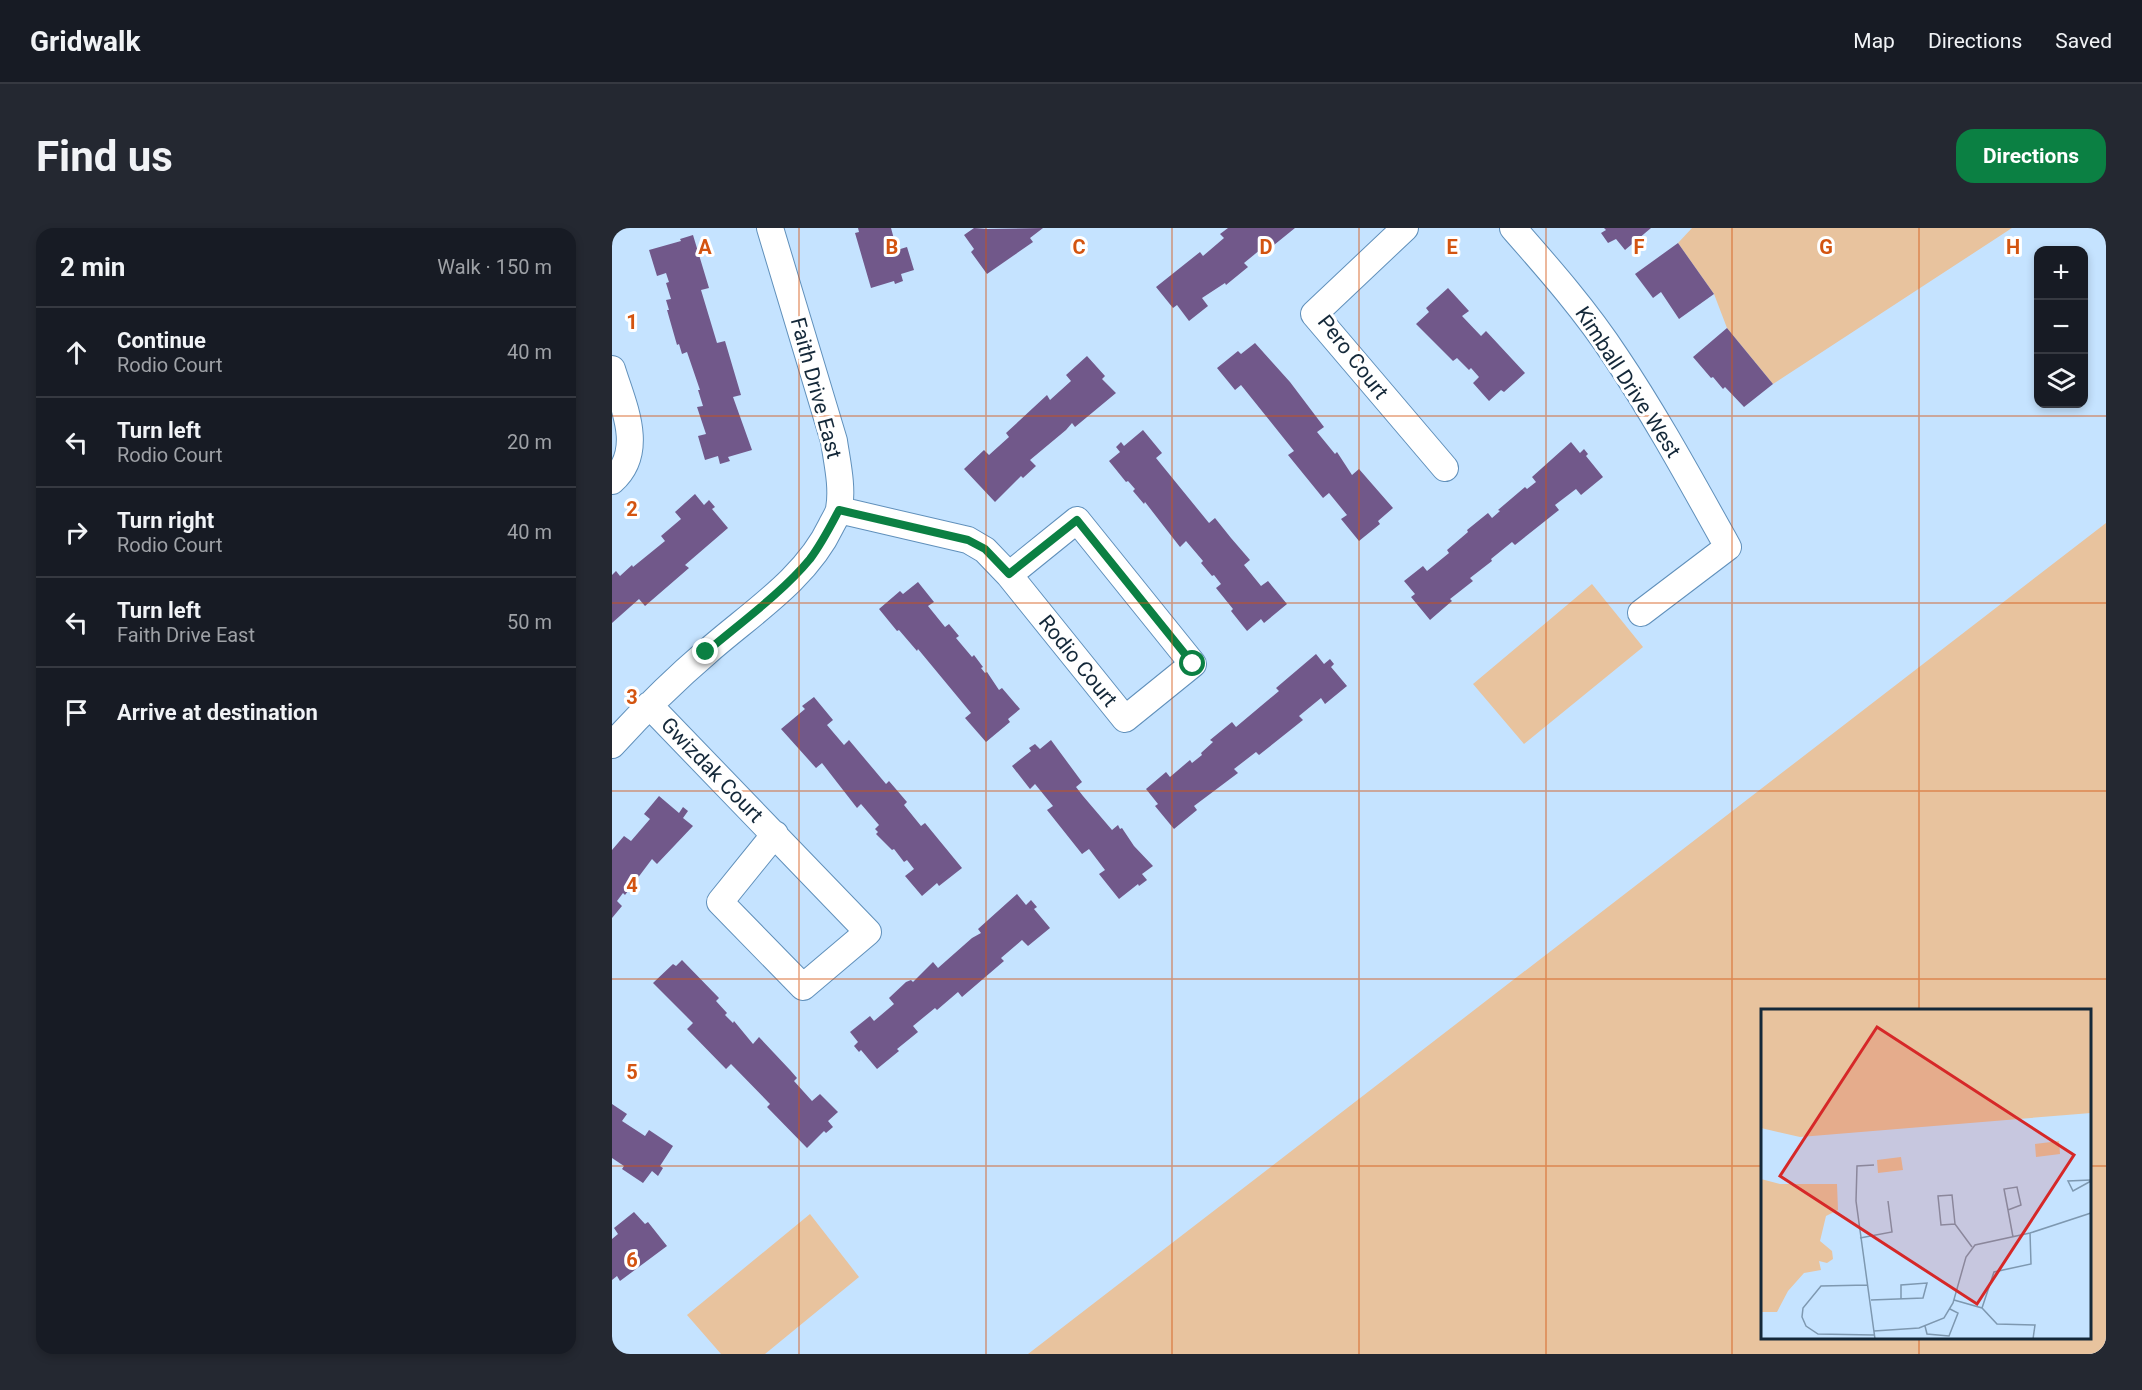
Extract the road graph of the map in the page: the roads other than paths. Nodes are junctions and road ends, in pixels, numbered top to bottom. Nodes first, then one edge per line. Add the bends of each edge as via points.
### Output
1 (770, 228) edge
2 (1405, 228) edge
3 (1513, 228) edge
4 (612, 369) edge
5 (1445, 468) dead end
6 (612, 481) edge
7 (839, 510) junction
8 (1009, 574) junction
9 (1641, 613) dead end
10 (649, 705) junction
11 (612, 745) edge
12 (775, 834) junction

1 - 7 street, Faith Drive East via 834,441
2 - 5 street, Pero Court via 1314,314
3 - 9 street, Kimball Drive West via 1580,306 1615,356 1665,434 1728,547
4 - 6 street via 631,432 630,452 620,474
7 - 8 street, Rodio Court via 968,540 985,549
7 - 10 street, Faith Drive East via 809,560
8 - 8 street, Rodio Court via 1125,719 1193,664 1077,520
10 - 11 street, Faith Drive East
10 - 12 street, Gwizdak Court
12 - 12 street, Gwizdak Court via 868,932 802,987 720,902

